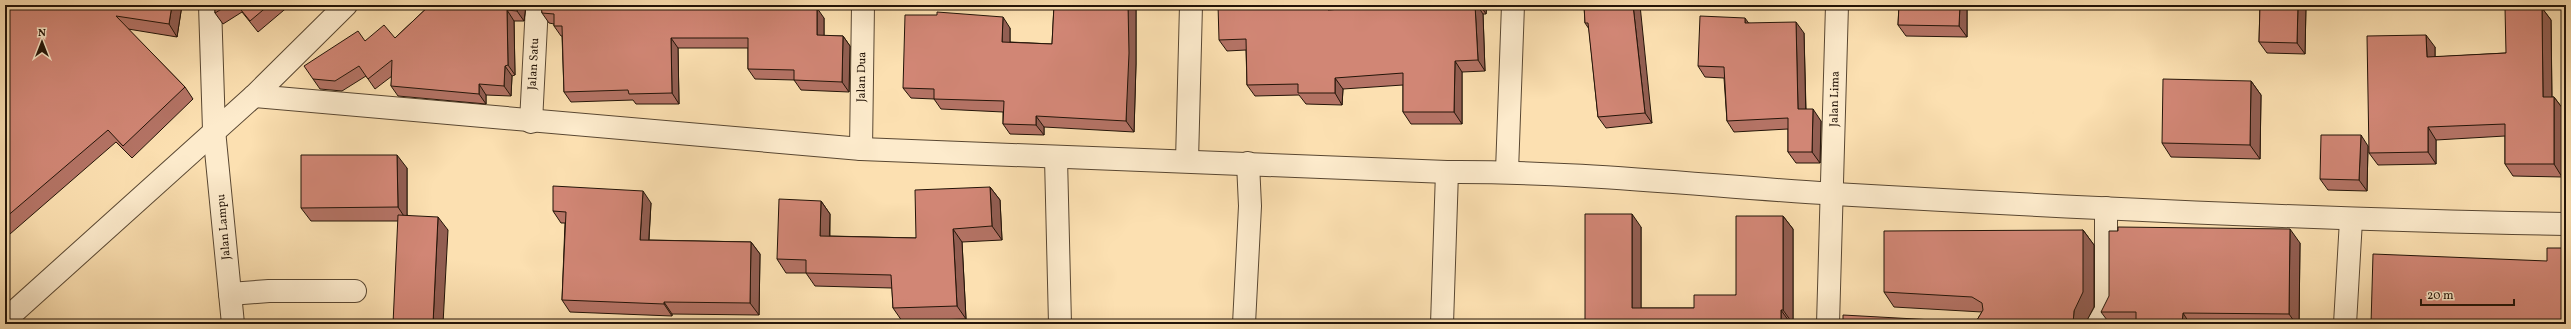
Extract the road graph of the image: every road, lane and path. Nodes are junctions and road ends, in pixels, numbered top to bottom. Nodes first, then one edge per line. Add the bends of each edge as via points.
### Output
1 (210, 5) edge
2 (346, 5) edge
3 (537, 5) edge
4 (864, 5) edge
5 (1191, 5) edge
6 (1513, 5) edge
7 (1837, 5) edge
8 (254, 96) junction
9 (531, 122) junction
10 (214, 130) junction
11 (861, 149) junction
12 (1056, 158) junction
13 (1186, 161) junction
14 (1248, 163) junction
15 (1507, 171) junction
16 (1447, 172) junction
17 (1833, 194) junction
18 (2106, 208) junction
19 (2351, 220) junction
20 (2566, 224) edge
21 (355, 291) dead end
22 (230, 294) junction
23 (1851, 318) edge
24 (5, 320) edge
25 (1828, 320) edge
26 (233, 324) edge
27 (1060, 324) edge
28 (1244, 324) edge
29 (1442, 324) edge
30 (2098, 324) edge
31 (2345, 324) edge

1 - 10 street, Jalan Lampu
2 - 8 street
3 - 9 street, Jalan Satu
4 - 11 street, Jalan Dua
5 - 13 street
6 - 15 street
7 - 17 street, Jalan Lima
8 - 9 street
8 - 10 street
9 - 11 street
10 - 22 street, Jalan Lampu
10 - 24 street
11 - 12 street
12 - 13 street
12 - 27 street
13 - 14 street
14 - 16 street
14 - 28 street via 1250,206
15 - 16 street
15 - 17 street
16 - 29 street
17 - 18 street
17 - 25 street, Jalan Lima
18 - 19 street
18 - 30 street via 2106,310
19 - 20 street
19 - 31 street
21 - 22 street via 269,291
22 - 26 street, Jalan Lampu
23 - 25 street

